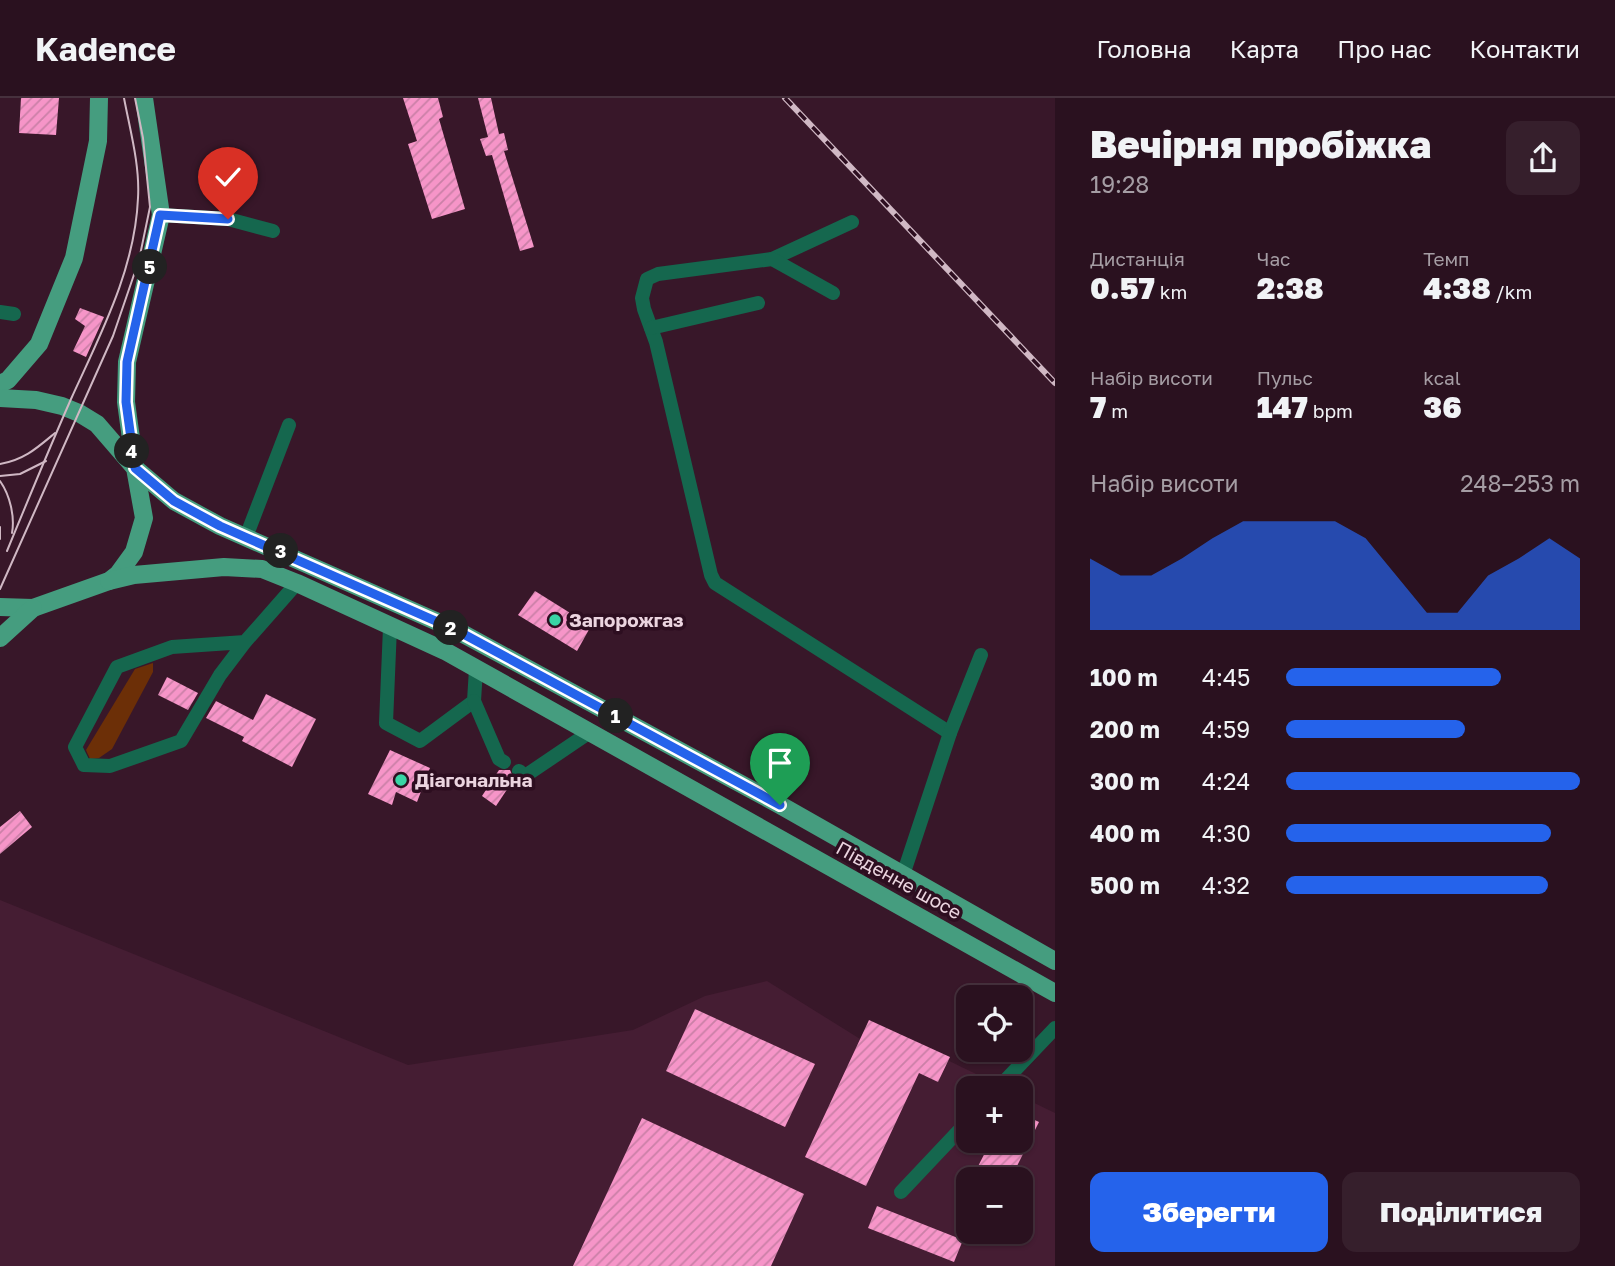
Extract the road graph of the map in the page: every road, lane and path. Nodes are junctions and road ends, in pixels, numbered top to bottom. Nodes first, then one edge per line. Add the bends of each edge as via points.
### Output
1 (99, 98) edge
2 (144, 98) edge
3 (160, 215) junction
4 (852, 222) dead end
5 (273, 231) dead end
6 (772, 259) junction
7 (833, 293) dead end
8 (758, 303) dead end
9 (651, 328) junction
10 (0, 384) edge
11 (0, 398) edge
12 (289, 425) dead end
13 (135, 468) junction
14 (246, 537) junction
15 (109, 581) junction
16 (297, 583) junction
17 (0, 607) edge
18 (33, 608) junction
19 (390, 627) junction
20 (0, 638) edge
21 (245, 642) junction
22 (981, 655) dead end
23 (476, 669) junction
24 (474, 701) junction
25 (590, 732) junction
26 (950, 733) junction
27 (504, 762) dead end
28 (519, 771) dead end
29 (780, 805) junction
30 (764, 829) junction
31 (903, 875) junction
32 (1055, 961) edge
33 (1055, 993) edge
34 (1055, 1028) edge
35 (1009, 1076) edge
36 (956, 1134) edge
37 (901, 1192) dead end

1 - 10 main road via 98,141 74,258 39,344
2 - 3 main road
3 - 5 lane via 228,219
3 - 13 main road via 127,362 126,402
4 - 6 lane
6 - 7 lane
6 - 9 lane via 647,279 642,299
8 - 9 lane
9 - 26 lane via 715,583
11 - 13 main road, Південне шосе via 36,400 79,413 97,424
12 - 14 lane
13 - 14 main road, Південне шосе via 174,501
13 - 15 main road via 144,518 134,552
14 - 29 main road, Південне шосе via 456,630
15 - 16 main road, Південне шосе via 224,567 262,569
15 - 18 main road, Південне шосе
16 - 19 main road, Південне шосе
16 - 21 lane
17 - 18 main road
18 - 20 main road
19 - 23 main road, Південне шосе
19 - 24 lane via 386,723 420,741
21 - 21 lane via 172,647 117,667 75,747 83,765 110,766 181,741
22 - 26 lane
23 - 24 lane
23 - 25 main road, Південне шосе
24 - 27 lane
25 - 28 lane via 525,776
25 - 30 main road, Південне шосе
26 - 31 lane
29 - 30 main road
29 - 31 main road, Південне шосе
30 - 33 main road, Південне шосе
31 - 32 main road, Південне шосе
34 - 35 lane
36 - 37 lane

